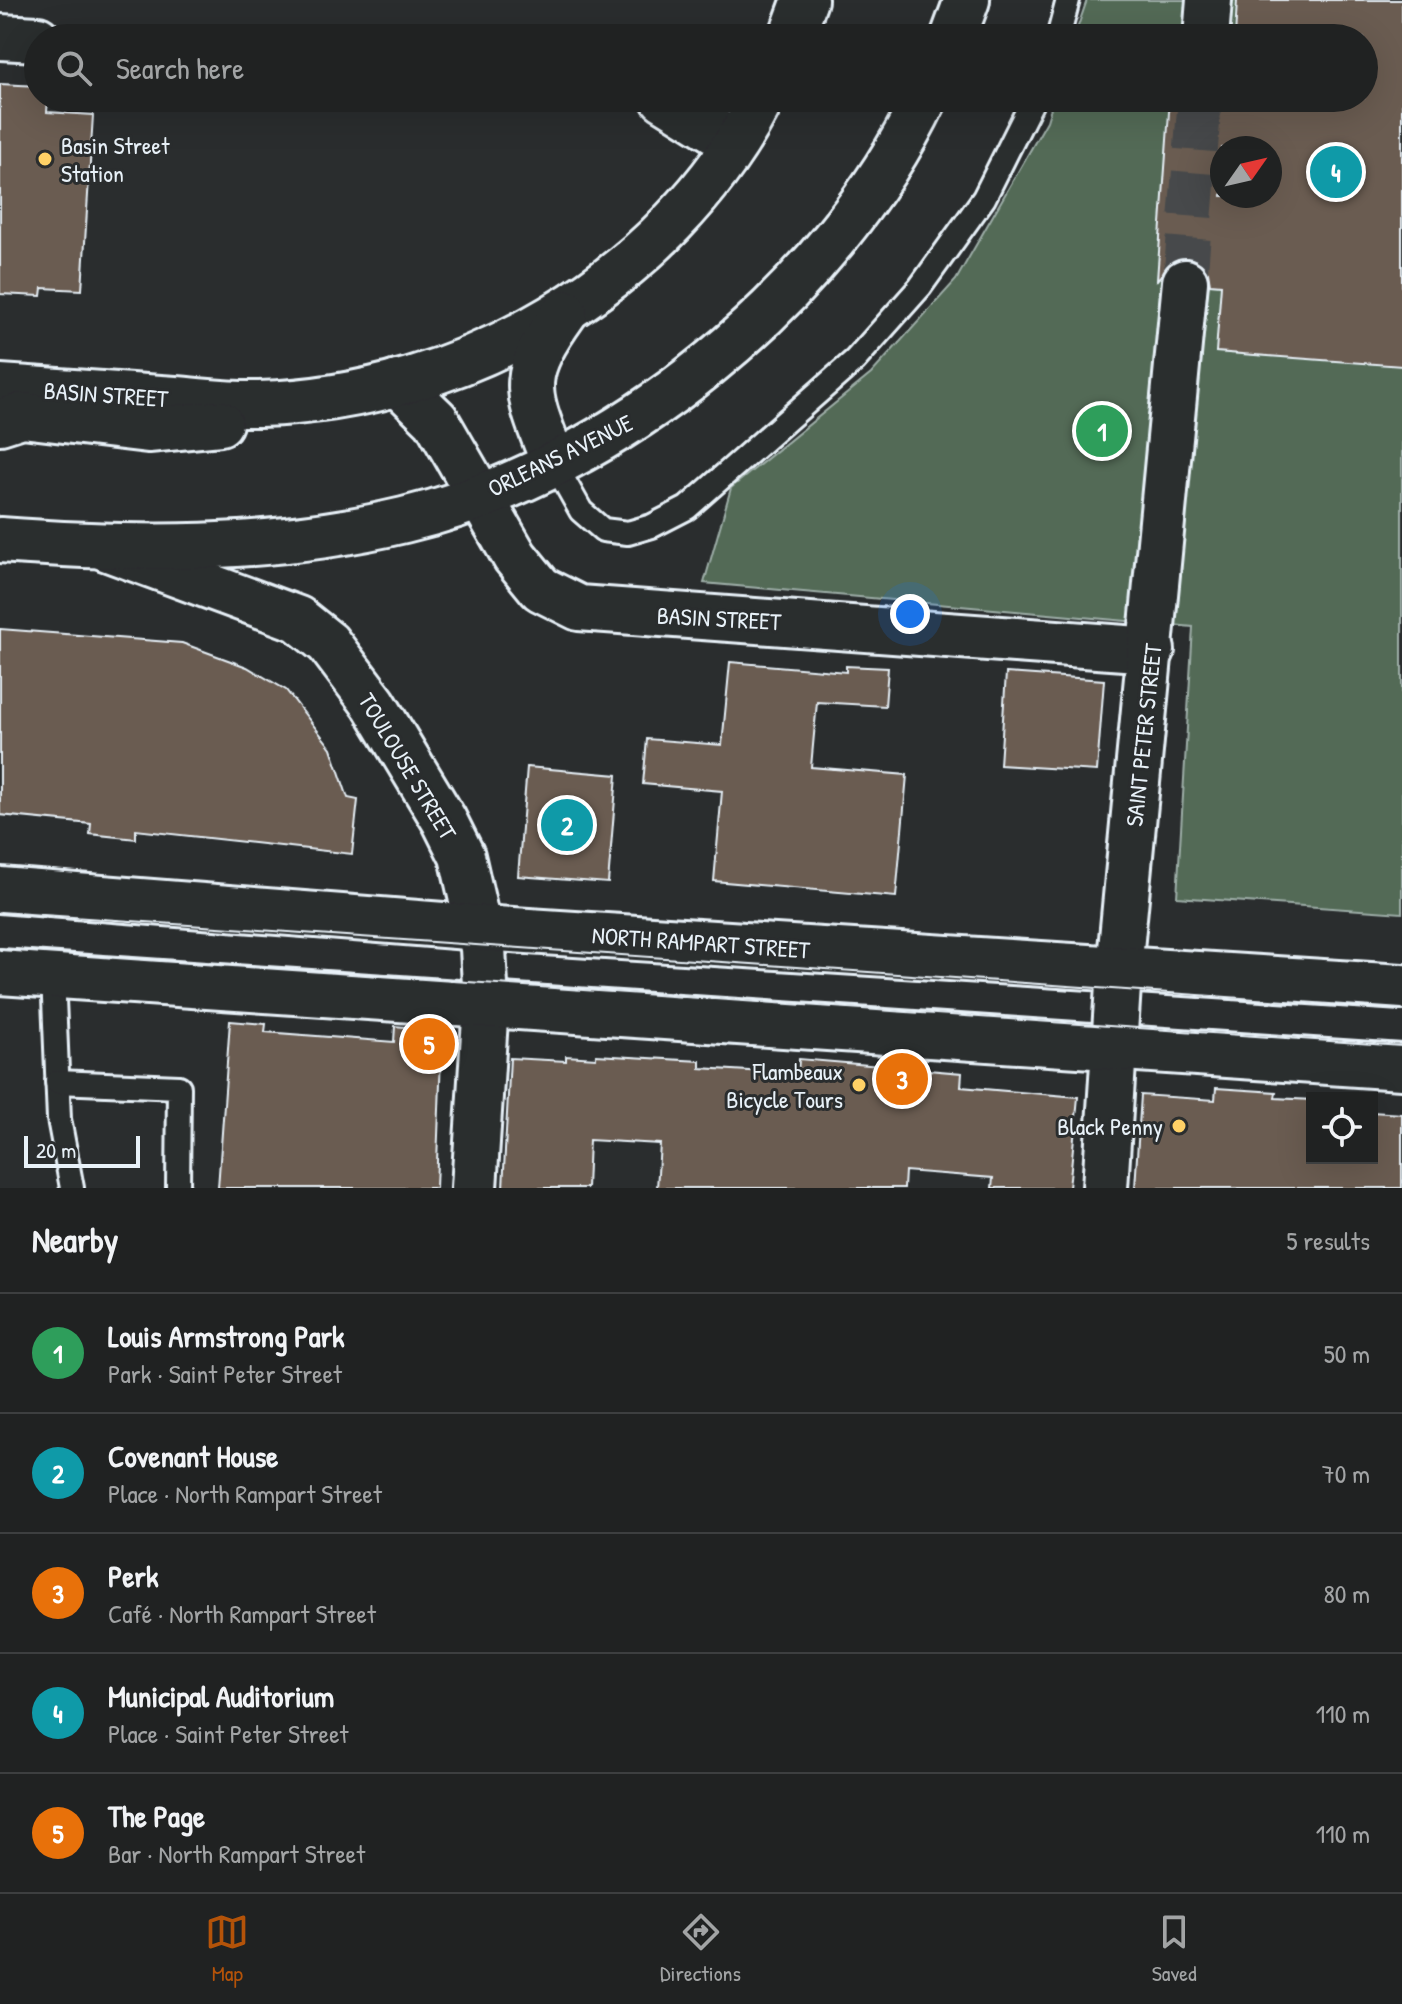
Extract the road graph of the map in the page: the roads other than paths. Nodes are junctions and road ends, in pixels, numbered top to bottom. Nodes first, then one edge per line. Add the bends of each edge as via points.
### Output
1 (805, 0) edge
2 (967, 0) edge
3 (1068, 0) edge
4 (1209, 0) edge
5 (796, 24) edge
6 (958, 24) edge
7 (1062, 24) edge
8 (1207, 24) edge
9 (0, 37) edge
10 (24, 38) edge
11 (685, 112) edge
12 (754, 112) edge
13 (916, 112) edge
14 (1027, 112) edge
15 (735, 143) junction
16 (1185, 282) tunnel mouth
17 (569, 307) junction
18 (398, 383) junction
19 (0, 387) edge
20 (279, 402) junction
21 (0, 422) edge
22 (554, 463) junction
23 (480, 495) junction
24 (0, 515) edge
25 (0, 540) edge
26 (104, 547) junction
27 (1152, 650) junction
28 (0, 890) edge
29 (481, 928) junction
30 (1119, 970) junction
31 (0, 972) edge
32 (53, 975) junction
33 (1402, 987) edge
34 (486, 1004) junction
35 (1114, 1047) junction
36 (1402, 1067) edge
37 (57, 1082) junction
38 (72, 1188) edge
39 (178, 1188) edge
40 (474, 1188) edge
41 (1105, 1188) edge

1 - 5 street
2 - 6 street
3 - 7 lane
4 - 8 street
9 - 10 street
11 - 15 street
12 - 15 street
13 - 22 street, ORLEANS AVENUE via 820,257 771,308 653,407
14 - 22 lane via 984,198 920,287 855,360 687,508 628,533 603,530 581,511
15 - 17 street via 662,233 626,267
16 - 27 street, SAINT PETER STREET
17 - 18 street via 504,344 445,370
17 - 22 street via 538,350 529,379 530,400
18 - 20 street
18 - 23 street, BASIN STREET via 436,420
19 - 20 street, BASIN STREET
20 - 21 street via 237,421 148,430 22,415
22 - 23 street, ORLEANS AVENUE
23 - 26 street, ORLEANS AVENUE via 405,520 319,535 188,548
23 - 27 street, BASIN STREET via 515,557 541,589 579,608
24 - 26 street via 6,522
25 - 26 street
26 - 29 street, TOULOUSE STREET via 298,619 328,643 374,704 444,820 462,856
27 - 30 street, SAINT PETER STREET
28 - 29 street, NORTH RAMPART STREET
29 - 30 street, NORTH RAMPART STREET
29 - 34 street, TOULOUSE STREET
30 - 33 street, NORTH RAMPART STREET
30 - 35 street, SAINT PETER STREET
31 - 32 street
32 - 34 street
32 - 37 lane
34 - 35 street
34 - 40 street, TOULOUSE STREET
35 - 36 street
35 - 41 street, SAINT PETER STREET
37 - 38 lane
37 - 39 lane via 179,1087

